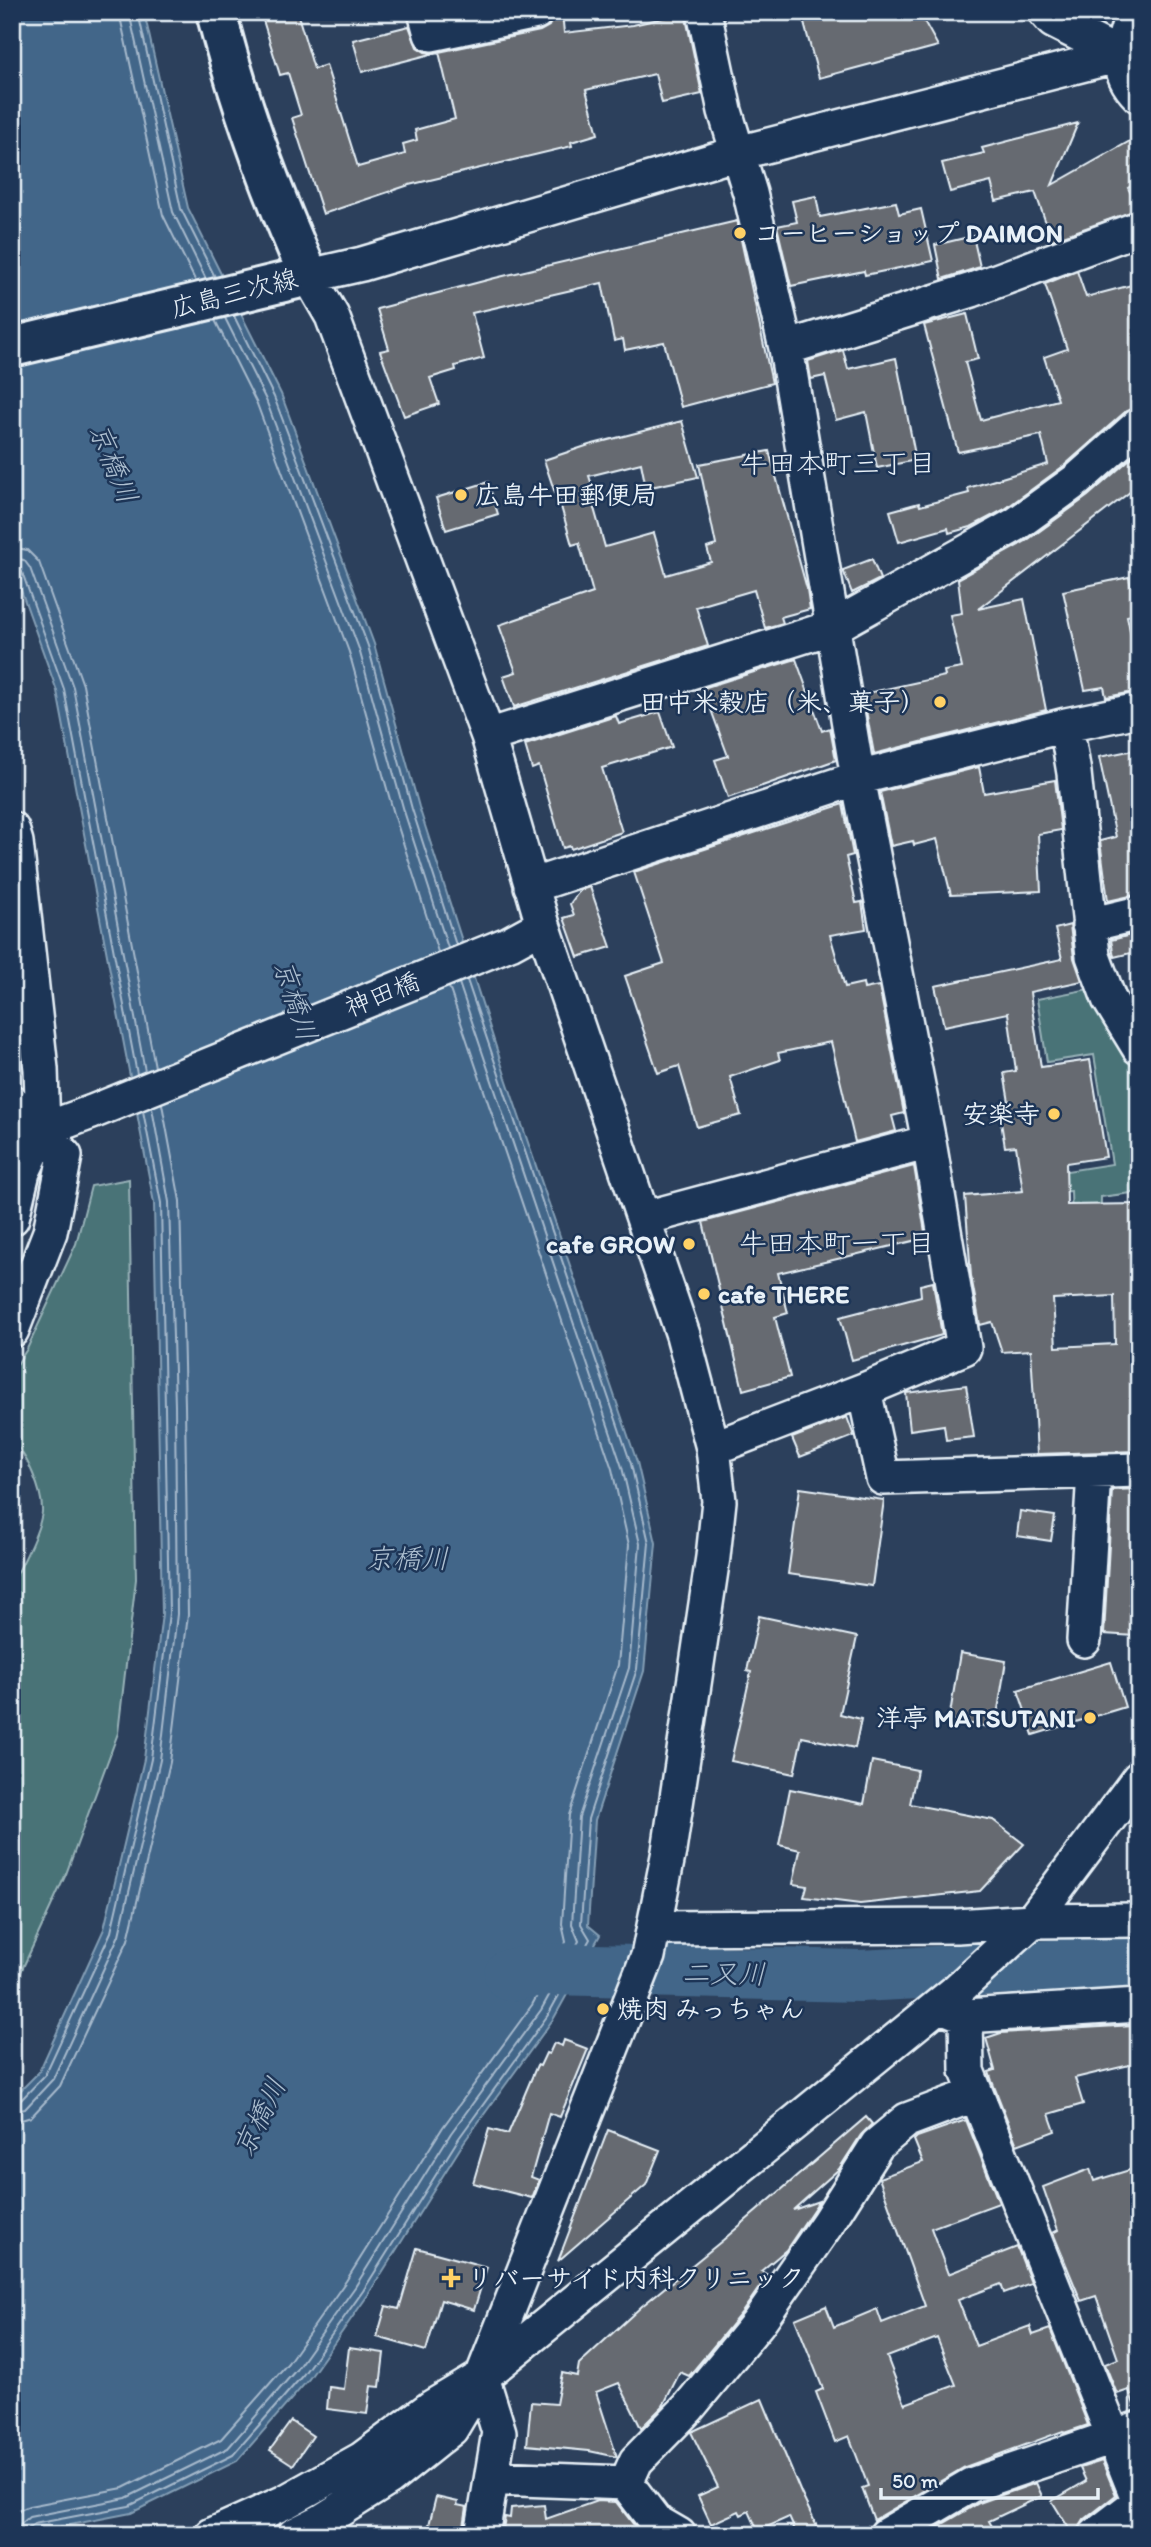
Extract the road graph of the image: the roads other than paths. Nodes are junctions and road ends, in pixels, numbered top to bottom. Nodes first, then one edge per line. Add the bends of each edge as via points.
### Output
1 (216, 12) edge
2 (425, 12) edge
3 (536, 12) edge
4 (704, 12) edge
5 (1045, 12) edge
6 (1133, 12) edge
7 (1129, 53) edge
8 (1139, 96) edge
9 (738, 153) junction
10 (1139, 228) edge
11 (309, 276) junction
12 (12, 347) edge
13 (786, 348) junction
14 (1139, 425) edge
15 (833, 627) junction
16 (1139, 710) edge
17 (1066, 725) junction
18 (488, 736) junction
19 (858, 778) junction
20 (12, 829) edge
21 (531, 886) junction
22 (1139, 913) edge
23 (543, 925) junction
24 (1089, 925) junction
25 (1139, 1048) edge
26 (12, 1102) edge
27 (27, 1134) edge
28 (929, 1142) junction
29 (12, 1218) edge
30 (645, 1218) junction
31 (12, 1330) edge
32 (864, 1390) junction
33 (713, 1448) junction
34 (1139, 1470) edge
35 (1094, 1472) junction
36 (1084, 1640) dead end
37 (1139, 1778) edge
38 (1139, 1920) edge
39 (1026, 1926) junction
40 (655, 1928) junction
41 (954, 2004) junction
42 (1139, 2005) edge
43 (976, 2094) junction
44 (482, 2378) junction
45 (1125, 2433) edge
46 (492, 2478) junction
47 (626, 2483) junction
48 (1139, 2502) edge
49 (316, 2530) edge
50 (212, 2535) edge
51 (482, 2535) edge
52 (679, 2535) edge
53 (886, 2535) edge
54 (1096, 2535) edge

1 - 11 main road, 広島三次線 via 279,209
2 - 3 street via 431,34
4 - 9 street
5 - 7 street via 1054,21
6 - 7 street
7 - 8 street via 1129,87
7 - 9 street
9 - 11 street
9 - 13 street
10 - 13 street via 972,290
11 - 12 main road, 広島三次線
11 - 18 street via 332,316
13 - 15 street
14 - 15 street via 1077,480 1015,525
15 - 18 street
15 - 19 street
16 - 17 street
17 - 19 street
17 - 24 street
18 - 21 street
19 - 21 street
19 - 28 street
20 - 27 street via 41,1069
21 - 23 street
22 - 24 street
23 - 27 street, 神田橋 via 502,946
23 - 30 street
24 - 25 street via 1093,956 1109,999
26 - 27 street
27 - 29 street
27 - 31 street via 65,1156 65,1164 50,1232
28 - 30 street
28 - 32 street via 964,1348
30 - 33 street
32 - 33 street
32 - 35 street via 883,1478
33 - 40 street via 719,1501 713,1557
34 - 35 street
35 - 36 street
37 - 39 street
38 - 39 street
39 - 40 street
39 - 41 street
40 - 44 street
41 - 42 street
41 - 43 street
41 - 44 street
43 - 45 street
43 - 47 street via 907,2120 877,2145 758,2323 688,2408 636,2461
44 - 46 street via 499,2432
44 - 49 street via 450,2429
44 - 50 street via 432,2407 362,2459 285,2502
45 - 48 street
45 - 53 street via 971,2486
46 - 47 street
46 - 51 street
47 - 52 street via 655,2521
48 - 54 street

